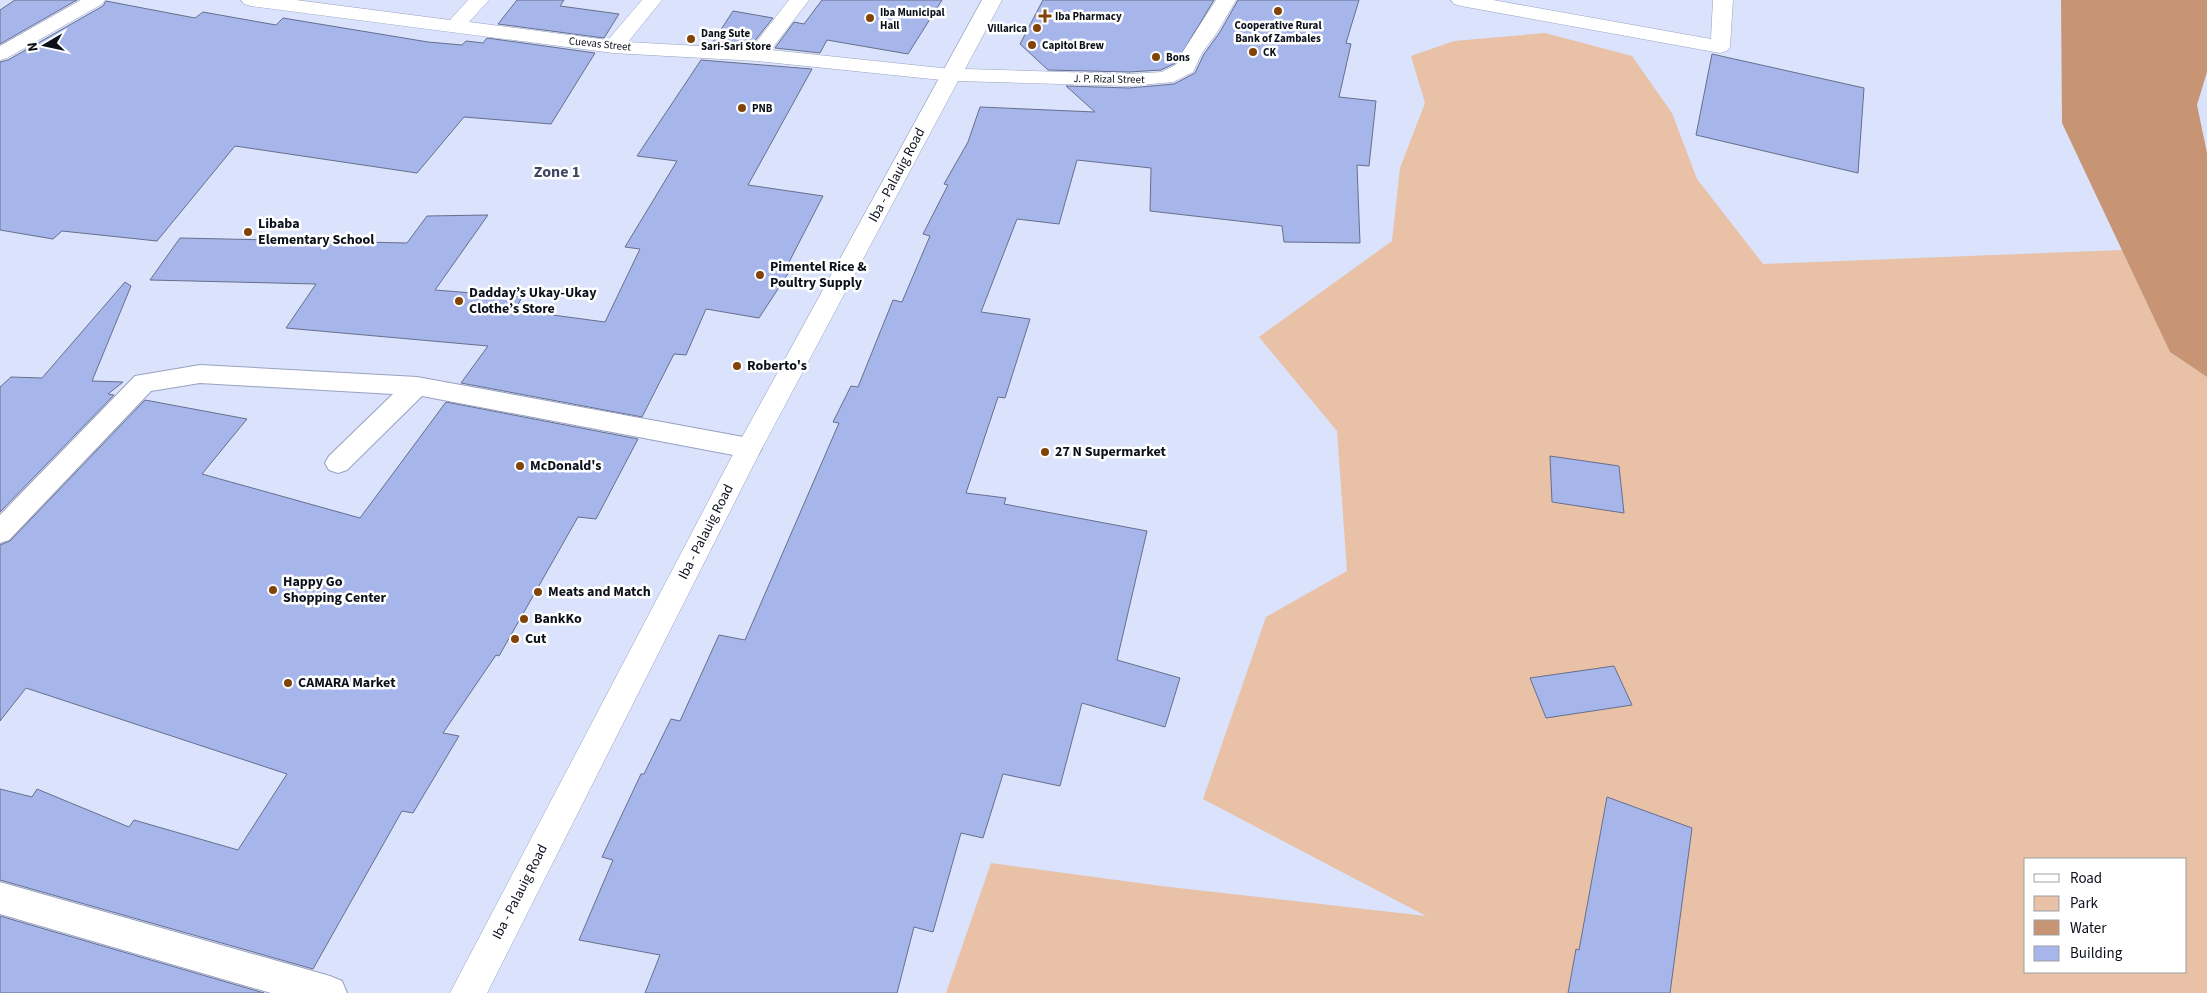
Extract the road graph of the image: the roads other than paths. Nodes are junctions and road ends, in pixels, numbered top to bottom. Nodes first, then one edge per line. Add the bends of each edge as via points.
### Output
1 (95, 0) edge
2 (251, 0) edge
3 (479, 0) edge
4 (652, 0) edge
5 (799, 0) edge
6 (992, 0) edge
7 (1226, 0) edge
8 (1461, 0) edge
9 (1722, 0) edge
10 (454, 27) junction
11 (613, 47) junction
12 (0, 54) edge
13 (757, 55) junction
14 (951, 75) junction
15 (417, 386) junction
16 (749, 448) junction
17 (338, 463) dead end
18 (0, 532) edge
19 (0, 898) edge
20 (330, 993) edge
21 (468, 993) edge

1 - 12 street
2 - 10 street, Cuevas Street
3 - 10 street
4 - 11 street
5 - 13 street
6 - 14 street, Iba - Palauig Road
7 - 14 street, J. P. Rizal Street via 1186,68 1166,78 1129,80
8 - 9 street via 1720,47
10 - 11 street, Cuevas Street
11 - 13 street, Cuevas Street
13 - 14 street, Cuevas Street
14 - 16 street, Iba - Palauig Road
15 - 16 lane
15 - 17 lane
15 - 18 lane via 200,374 144,383
16 - 21 street, Iba - Palauig Road
19 - 20 lane

